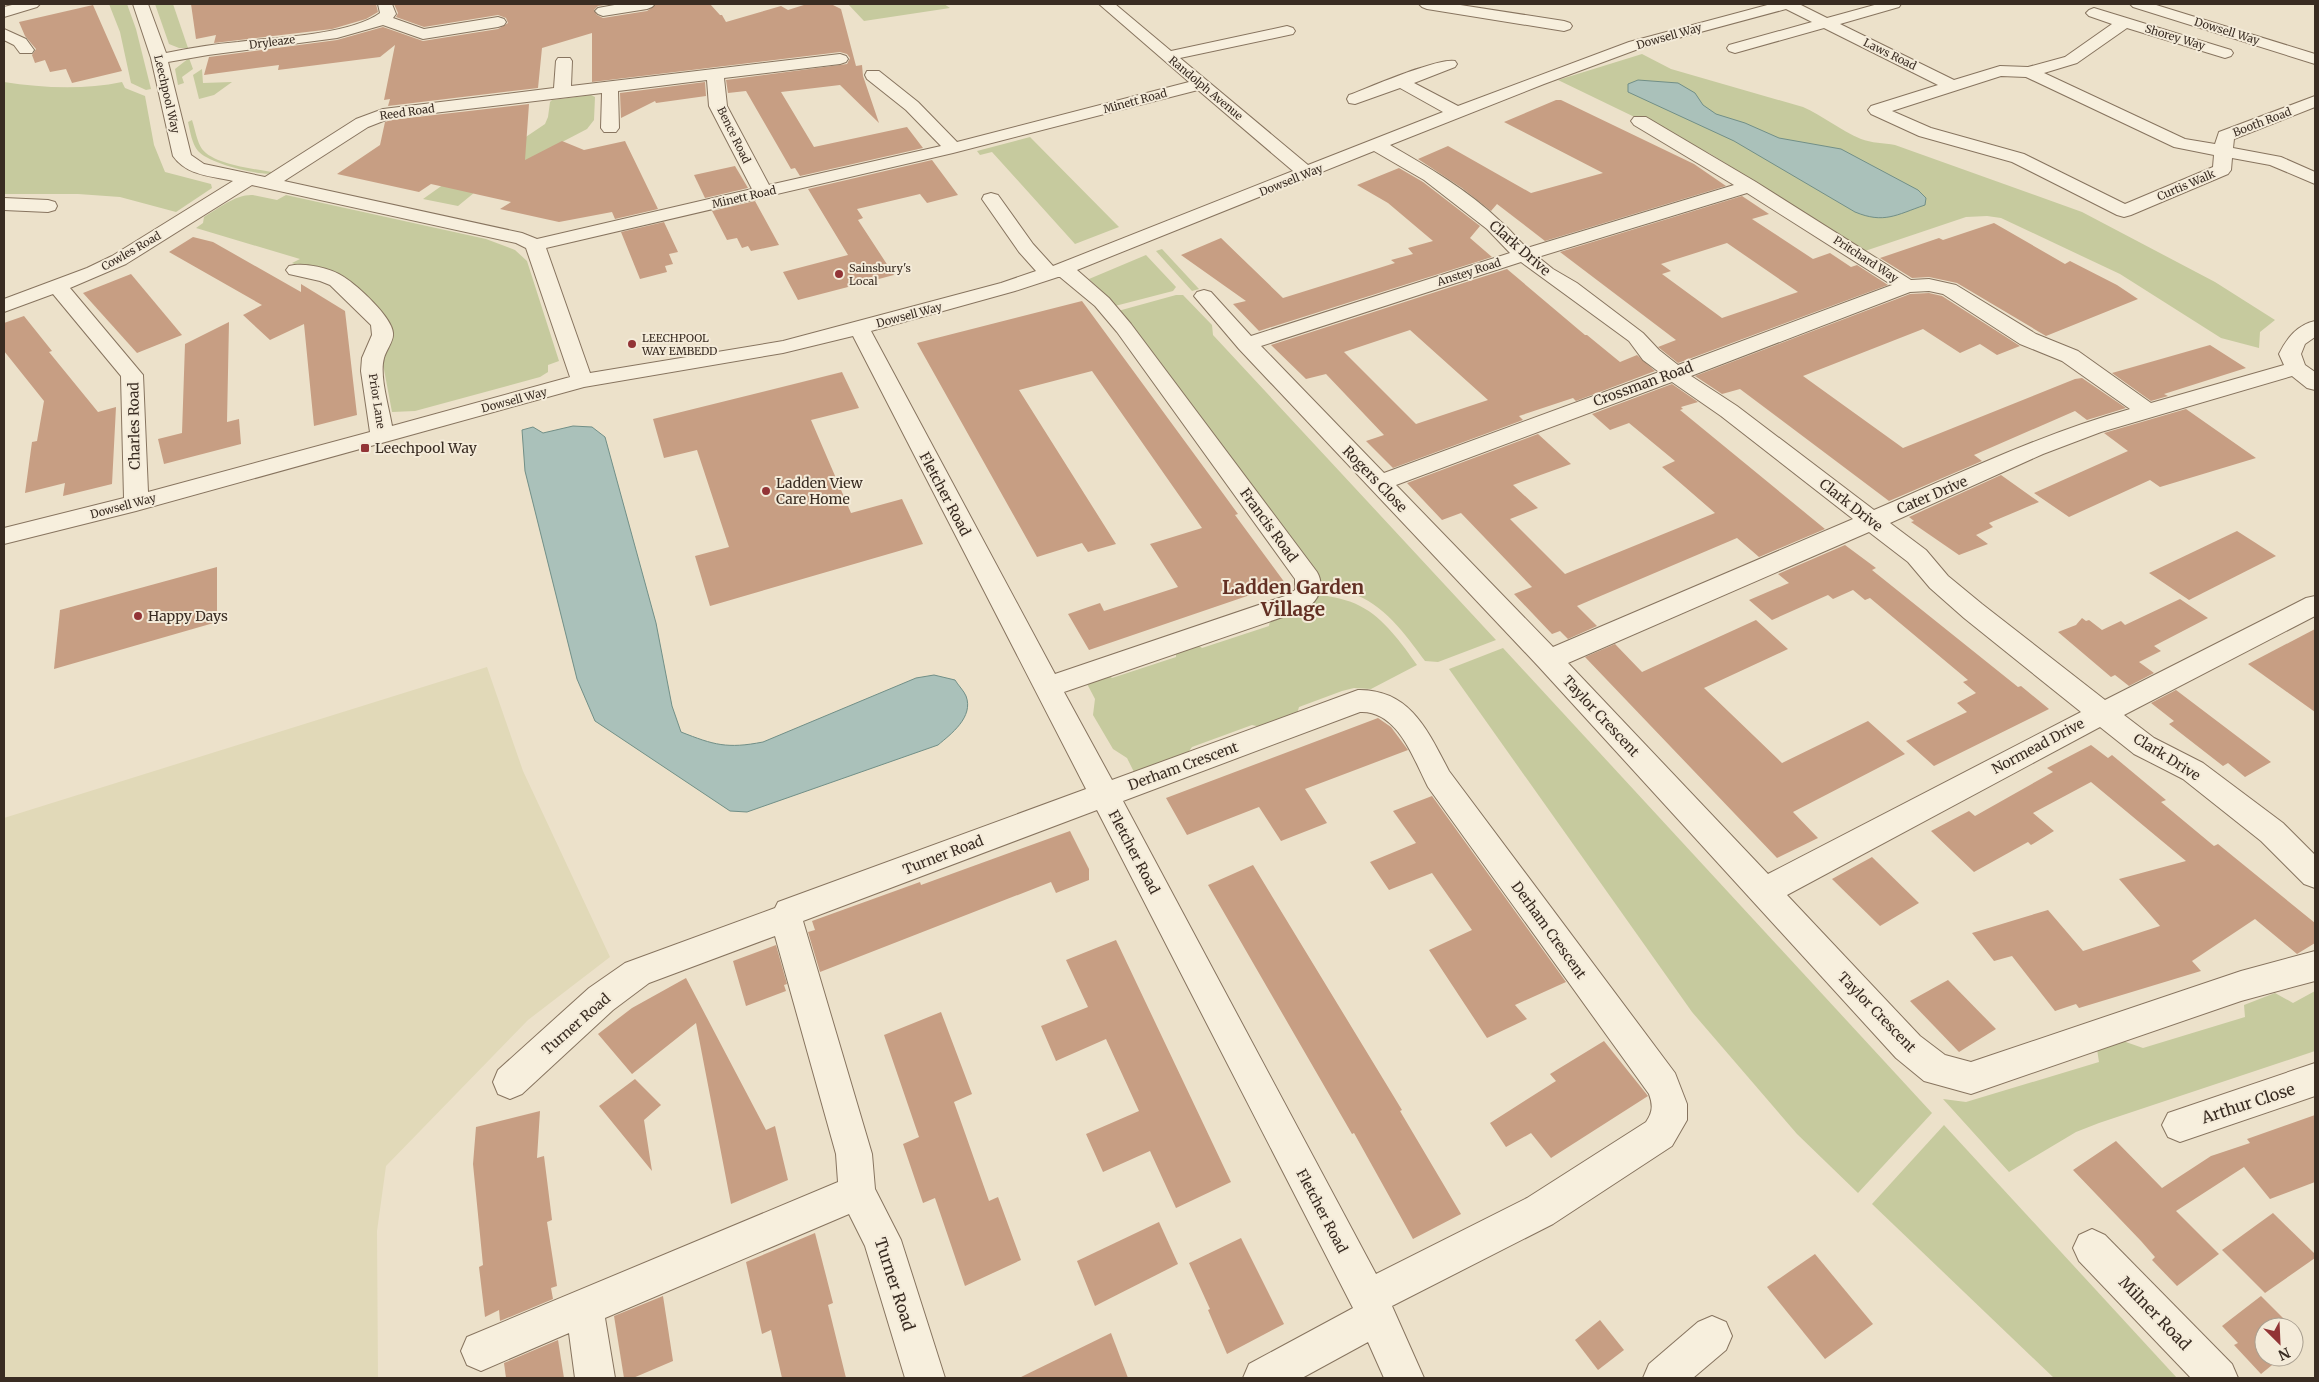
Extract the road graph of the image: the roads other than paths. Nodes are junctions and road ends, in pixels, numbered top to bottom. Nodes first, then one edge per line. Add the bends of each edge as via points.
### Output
1 (32, 4) edge
2 (140, 4) edge
3 (647, 4) edge
4 (1106, 4) edge
5 (1427, 4) edge
6 (1788, 4) edge
7 (1894, 4) edge
8 (2138, 4) edge
9 (624, 6) edge
10 (603, 11) dead end
11 (4, 12) edge
12 (384, 12) edge
13 (2094, 13) dead end
14 (498, 22) dead end
15 (1826, 22) junction
16 (2125, 22) junction
17 (1564, 26) dead end
18 (1287, 31) dead end
19 (4, 34) edge
20 (1735, 48) dead end
21 (26, 50) dead end
22 (2225, 53) dead end
23 (1169, 56) junction
24 (159, 59) junction
25 (840, 59) dead end
26 (2315, 59) edge
27 (564, 61) dead end
28 (1449, 64) dead end
29 (2029, 72) junction
30 (715, 74) junction
31 (873, 75) dead end
32 (1399, 81) junction
33 (1202, 84) junction
34 (1953, 86) junction
35 (610, 87) junction
36 (562, 93) junction
37 (1355, 98) dead end
38 (2315, 101) edge
39 (1458, 113) junction
40 (1640, 121) dead end
41 (610, 128) dead end
42 (1378, 146) junction
43 (953, 148) junction
44 (2224, 153) junction
45 (1306, 173) junction
46 (250, 179) junction
47 (2315, 179) edge
48 (270, 182) junction
49 (1750, 186) junction
50 (763, 192) junction
51 (991, 199) dead end
52 (4, 204) edge
53 (48, 206) dead end
54 (535, 245) junction
55 (1524, 255) junction
56 (296, 270) dead end
57 (1056, 272) junction
58 (57, 286) junction
59 (1907, 286) junction
60 (1204, 296) dead end
61 (4, 306) edge
62 (2315, 327) edge
63 (859, 328) junction
64 (1246, 344) junction
65 (2296, 368) junction
66 (1674, 373) junction
67 (582, 382) junction
68 (2315, 382) edge
69 (2148, 411) junction
70 (382, 436) junction
71 (1379, 483) junction
72 (136, 503) junction
73 (1871, 520) junction
74 (4, 536) edge
75 (2315, 604) edge
76 (1549, 660) junction
77 (1047, 687) junction
78 (2103, 712) junction
79 (1103, 795) junction
80 (2315, 875) edge
81 (1763, 892) junction
82 (786, 918) junction
83 (2315, 966) edge
84 (2315, 1080) edge
85 (510, 1082) dead end
86 (2180, 1125) dead end
87 (858, 1192) junction
88 (2092, 1248) dead end
89 (584, 1307) junction
90 (1373, 1307) junction
91 (1712, 1336) dead end
92 (481, 1351) dead end
93 (595, 1378) edge
94 (924, 1378) edge
95 (1263, 1378) edge
96 (1404, 1378) edge
97 (1663, 1378) edge
98 (2218, 1378) edge

1 - 11 street
2 - 24 street, Leechpool Way via 148,19
3 - 9 street
4 - 23 street, Randolph Avenue
5 - 17 street
6 - 15 street, Laws Road
6 - 39 street, Dowsell Way via 1635,45
7 - 15 street
8 - 26 street, Dowsell Way
9 - 10 street
12 - 14 street, Dryleaze via 423,34
12 - 24 street, Dryleaze via 327,35
13 - 16 street, Shorey Way
15 - 20 street
15 - 34 street, Laws Road
16 - 22 street, Shorey Way
16 - 29 street via 2072,60
18 - 23 street
19 - 21 street via 20,42
23 - 33 street, Randolph Avenue
24 - 46 street, Leechpool Way via 182,156 198,168
25 - 30 street, Reed Road
27 - 36 street
28 - 32 street
29 - 34 street, Curtis Walk via 2000,71
29 - 44 street, Curtis Walk via 2180,143
30 - 35 street, Reed Road
30 - 50 street, Bence Road via 718,106
31 - 43 street via 912,106
32 - 37 street
32 - 39 street
33 - 43 street, Minett Road
33 - 45 street, Randolph Avenue
34 - 44 street, Curtis Walk via 1877,110 1925,132 2018,158 2124,211 2222,170
35 - 36 street, Reed Road
35 - 41 street
36 - 48 street, Reed Road via 389,113 372,118
38 - 44 street, Booth Road via 2225,136
39 - 42 street, Dowsell Way
40 - 49 street, Pritchard Way
42 - 45 street, Dowsell Way
42 - 55 street, Clark Drive via 1430,176 1494,225
43 - 50 street, Minett Road
44 - 47 street via 2275,160
45 - 57 street, Dowsell Way
46 - 48 street, Leechpool Way
46 - 58 street, Cowles Road via 119,260
48 - 54 street, Leechpool Way via 522,239
49 - 55 street, Anstey Road
49 - 59 street, Pritchard Way
50 - 54 street, Minett Road
51 - 57 street via 1026,248
52 - 53 street
54 - 67 street
55 - 64 street, Anstey Road
55 - 66 street, Clark Drive via 1636,337
56 - 70 street, Prior Lane via 337,281 381,324 383,335 373,358 372,372
57 - 63 street, Dowsell Way
57 - 77 street, Francis Road via 1102,302 1124,328 1308,578 1310,587 1307,596 1297,602
58 - 61 street, Cowles Road
58 - 72 street, Charles Road via 132,375
59 - 66 street, Crossman Road
59 - 69 street, Pritchard Way via 1929,285 1949,289 2028,339 2070,356
60 - 64 street, Rogers Close
62 - 65 street via 2296,341 2290,354
63 - 67 street, Dowsell Way via 782,347
63 - 77 street, Fletcher Road
64 - 71 street, Rogers Close
65 - 68 street
65 - 69 street, Cater Drive
66 - 71 street, Crossman Road
66 - 73 street, Clark Drive
67 - 70 street, Dowsell Way
69 - 73 street, Cater Drive via 2093,427 2036,449
70 - 72 street, Dowsell Way
71 - 76 street, Rogers Close
72 - 74 street, Dowsell Way
73 - 76 street, Cater Drive
73 - 78 street, Clark Drive via 1917,556 1939,582 1973,611
75 - 78 street, Normead Drive
76 - 81 street, Taylor Crescent
77 - 79 street, Fletcher Road
78 - 80 street, Clark Drive via 2144,746 2193,771 2272,832
78 - 81 street, Normead Drive
79 - 82 street, Turner Road via 789,912
79 - 90 street, Fletcher Road
79 - 90 street, Derham Crescent via 1358,701 1379,702 1394,710 1407,725 1438,779 1663,1085 1670,1104 1670,1120 1659,1134 1540,1210
81 - 83 street, Taylor Crescent via 1908,1047 1936,1069 1971,1078 2241,986
82 - 85 street, Turner Road via 637,973 601,999
82 - 87 street, Turner Road via 854,1154
84 - 86 street, Arthur Close
87 - 89 street
87 - 94 street, Turner Road via 882,1240
88 - 98 street, Milner Road
89 - 92 street
89 - 93 street
90 - 95 street
90 - 96 street, Fletcher Road
91 - 97 street

